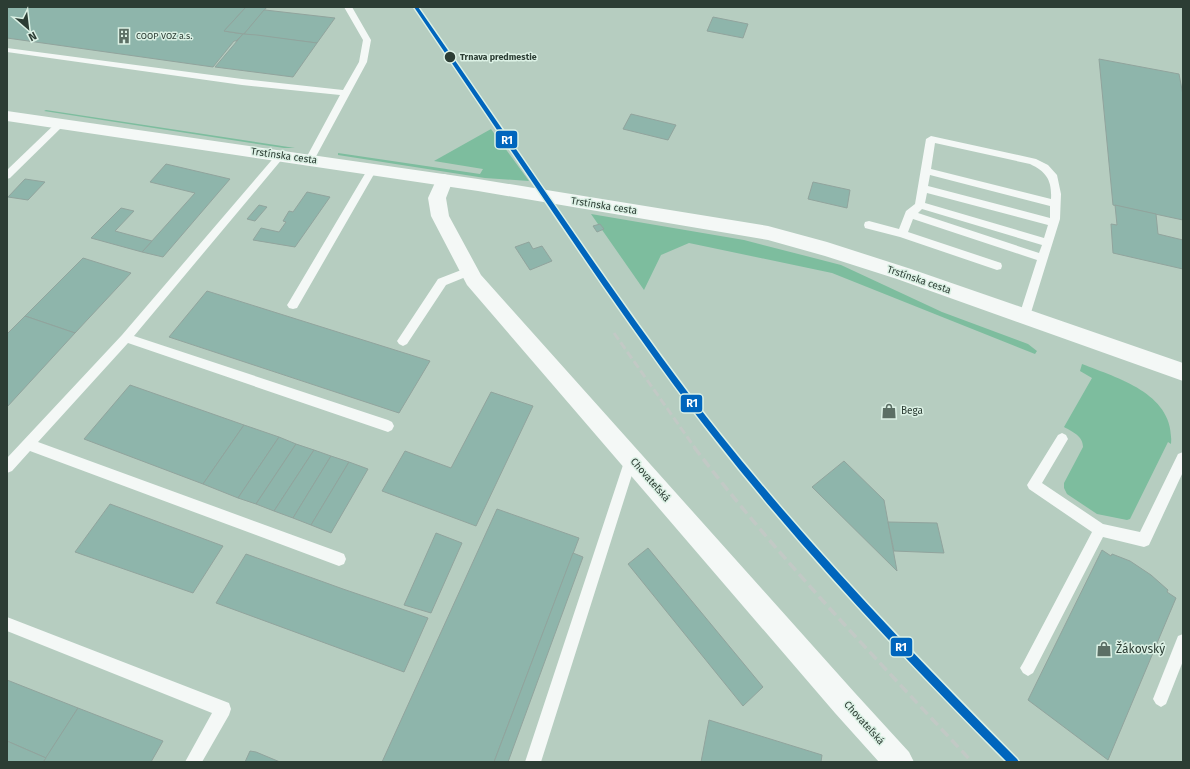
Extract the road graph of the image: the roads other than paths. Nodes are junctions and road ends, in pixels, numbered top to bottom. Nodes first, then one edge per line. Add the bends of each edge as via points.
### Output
1 (348, 7) edge
2 (7, 50) edge
3 (346, 93) junction
4 (7, 116) edge
5 (61, 123) junction
6 (280, 156) junction
7 (310, 160) junction
8 (372, 169) junction
9 (926, 171) junction
10 (7, 176) edge
11 (444, 180) junction
12 (922, 188) junction
13 (1055, 204) junction
14 (920, 205) junction
15 (910, 214) junction
16 (1054, 223) junction
17 (870, 225) dead end
18 (902, 234) junction
19 (1048, 243) junction
20 (1043, 258) junction
21 (997, 266) dead end
22 (469, 270) junction
23 (293, 305) dead end
24 (1025, 316) junction
25 (126, 338) junction
26 (403, 341) dead end
27 (1183, 372) edge
28 (388, 426) dead end
29 (1062, 439) dead end
30 (28, 444) junction
31 (1183, 458) edge
32 (631, 459) junction
33 (7, 467) edge
34 (1100, 530) junction
35 (339, 559) dead end
36 (7, 624) edge
37 (1183, 641) edge
38 (1028, 668) dead end
39 (1161, 699) dead end
40 (193, 762) edge
41 (533, 762) edge
42 (899, 762) edge

1 - 3 lane via 367,40 363,62
2 - 3 lane via 242,82
3 - 7 lane
4 - 5 main road, Trstínska cesta
5 - 6 main road, Trstínska cesta
5 - 10 lane
6 - 7 main road, Trstínska cesta
6 - 25 lane
7 - 8 main road, Trstínska cesta
8 - 11 main road, Trstínska cesta
8 - 23 lane
9 - 12 lane
9 - 13 lane
9 - 13 lane via 931,139 1033,161 1045,167 1052,175 1056,194
11 - 22 main road, Chovateľská via 437,198 440,216
11 - 24 main road, Trstínska cesta via 768,233 834,251
12 - 14 lane
12 - 16 lane
13 - 16 lane
14 - 15 lane
14 - 19 lane
15 - 18 lane
15 - 20 lane
16 - 19 lane
17 - 18 lane
18 - 21 lane
19 - 20 lane
20 - 24 lane
22 - 26 lane via 442,282
22 - 32 main road, Chovateľská via 474,280
24 - 27 main road, Trstínska cesta
25 - 28 lane
25 - 30 lane
29 - 34 lane via 1034,485
30 - 33 lane
30 - 35 lane
31 - 34 lane via 1144,540
32 - 41 lane
32 - 42 main road, Chovateľská
34 - 38 lane
36 - 40 lane via 223,709
37 - 39 lane

